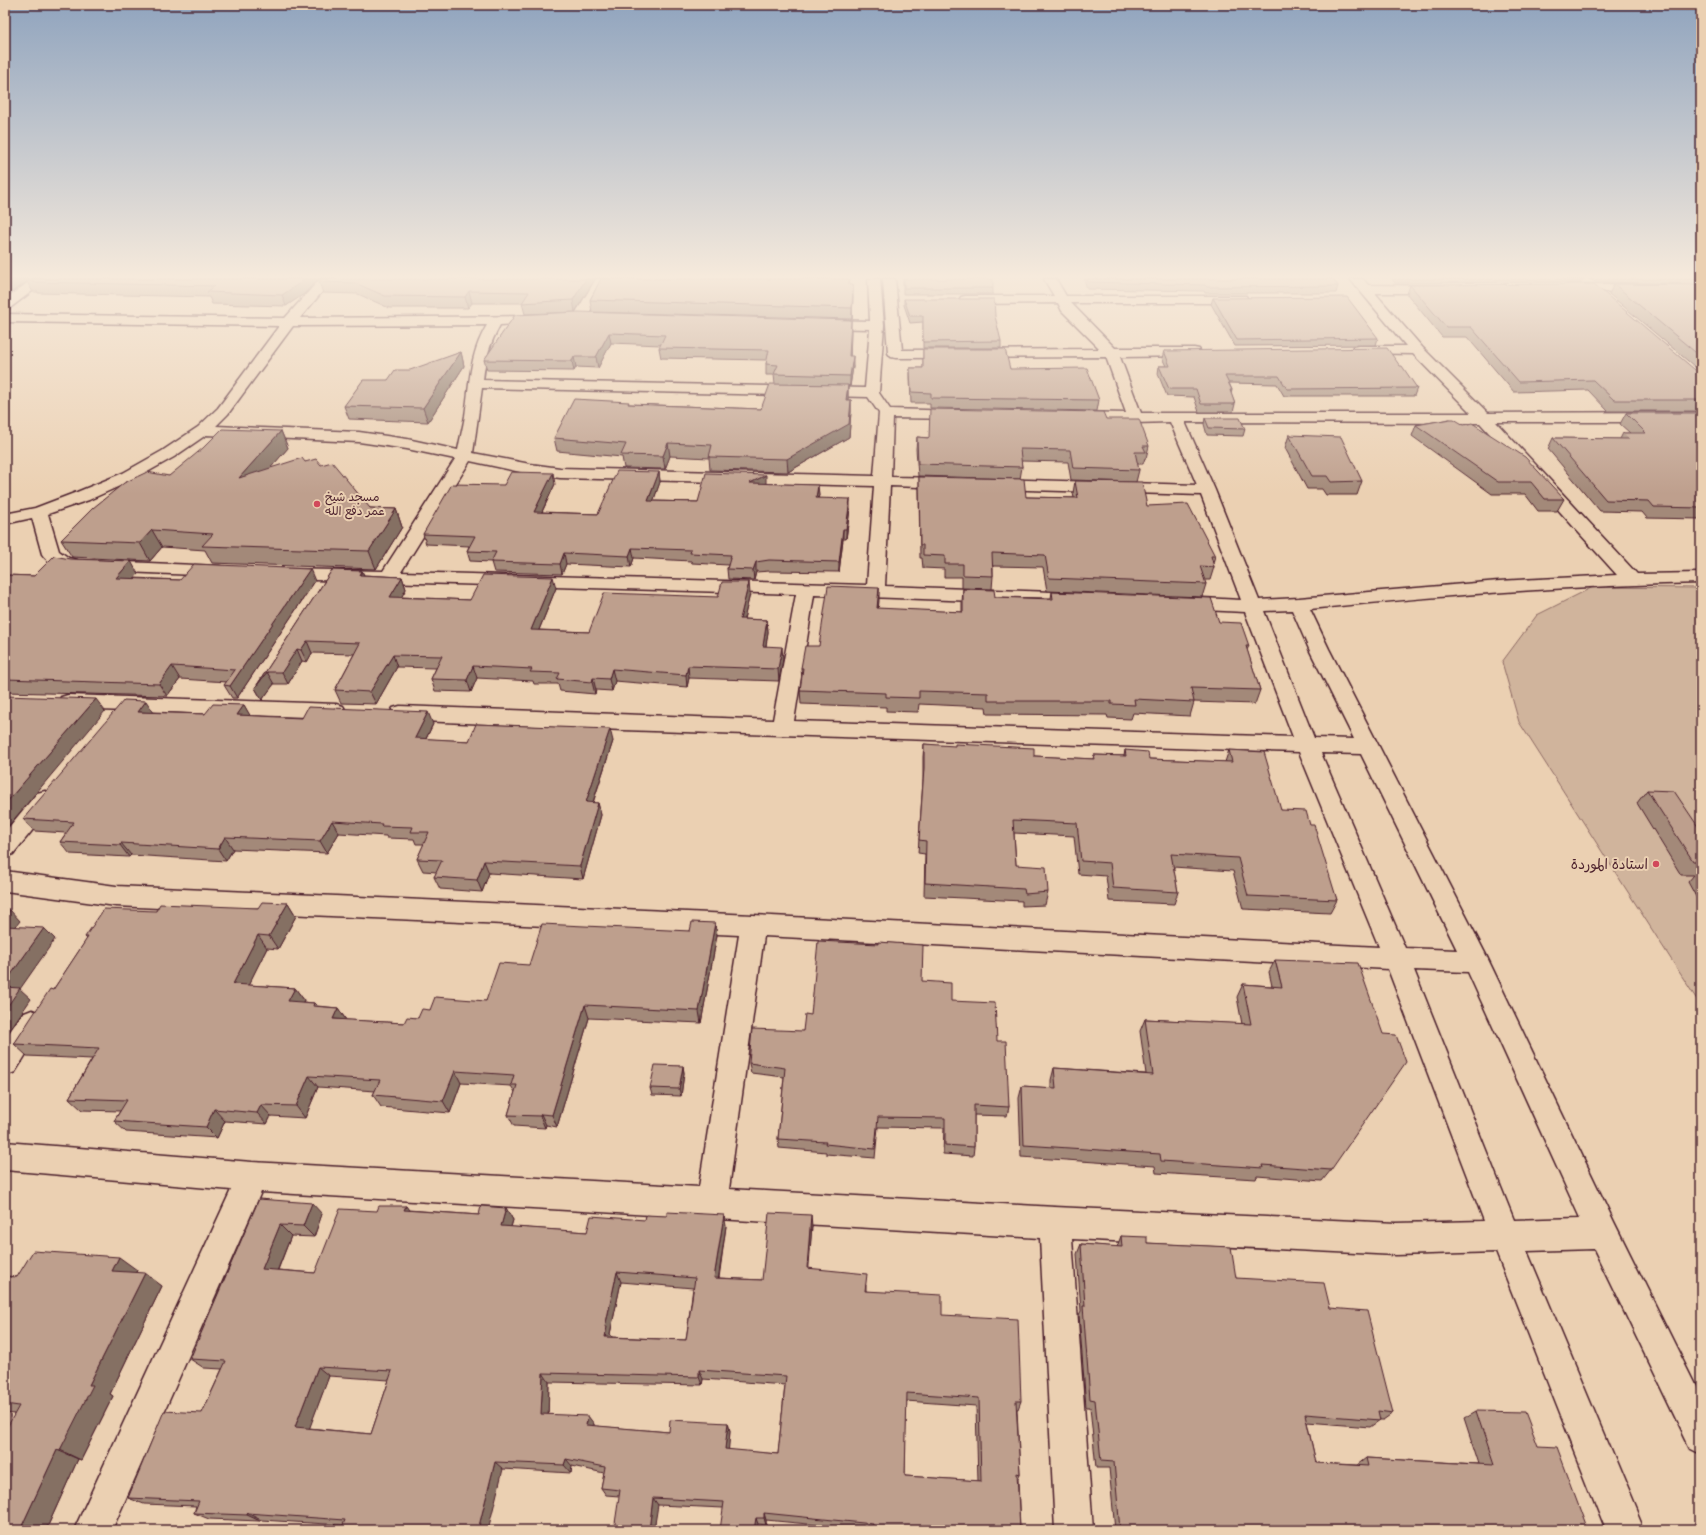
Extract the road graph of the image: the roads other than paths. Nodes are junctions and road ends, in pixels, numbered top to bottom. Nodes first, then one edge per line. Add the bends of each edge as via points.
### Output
1 (1417, 350) edge
2 (268, 351) edge
3 (480, 351) edge
4 (875, 351) edge
5 (895, 351) edge
6 (1110, 351) edge
7 (1206, 352) edge
8 (1112, 353) junction
9 (475, 384) junction
10 (872, 393) junction
11 (886, 413) junction
12 (972, 415) edge
13 (1065, 416) edge
14 (1175, 417) junction
15 (1701, 417) edge
16 (1135, 418) junction
17 (1484, 418) junction
18 (203, 430) junction
19 (465, 456) junction
20 (882, 481) junction
21 (1207, 490) junction
22 (39, 512) junction
23 (5, 519) edge
24 (236, 572) edge
25 (267, 573) edge
26 (330, 575) junction
27 (389, 577) junction
28 (1701, 578) edge
29 (1631, 579) junction
30 (806, 589) junction
31 (876, 591) junction
32 (317, 595) edge
33 (1100, 600) edge
34 (1164, 603) edge
35 (1299, 604) junction
36 (1251, 606) junction
37 (50, 701) edge
38 (126, 703) junction
39 (355, 712) edge
40 (378, 713) edge
41 (111, 721) edge
42 (782, 728) junction
43 (1307, 746) junction
44 (1368, 747) junction
45 (60, 782) edge
46 (5, 848) edge
47 (5, 881) edge
48 (753, 925) junction
49 (1397, 959) junction
50 (1476, 961) junction
51 (44, 1005) edge
52 (5, 1063) edge
53 (5, 1156) edge
54 (252, 1177) junction
55 (712, 1202) junction
56 (1055, 1222) junction
57 (1603, 1233) junction
58 (1505, 1236) junction
59 (1701, 1434) edge
60 (93, 1530) edge
61 (1074, 1530) edge
62 (1625, 1530) edge

1 - 17 street
2 - 18 street via 223,411
3 - 9 street
4 - 10 street
5 - 8 street via 896,354
6 - 8 street
7 - 8 street
8 - 16 street
9 - 10 street
9 - 19 street
10 - 11 street
11 - 12 street
11 - 20 street
13 - 16 street
14 - 16 street
14 - 17 street
14 - 21 street
15 - 17 street
17 - 29 street
18 - 19 street via 360,437
18 - 22 street via 129,476
19 - 20 street via 530,469 560,472
19 - 27 street
20 - 21 street
20 - 31 street
21 - 36 street
22 - 23 street
22 - 24 street via 51,554 63,562 78,565
25 - 26 street
26 - 27 street
26 - 32 street
27 - 30 street
28 - 29 street
29 - 35 street via 1440,590
30 - 31 street
30 - 42 street
31 - 33 street
34 - 36 street
35 - 36 street
35 - 44 street
36 - 43 street
37 - 38 street
38 - 39 street via 248,700
38 - 41 street
40 - 42 street
42 - 43 street
43 - 44 street
43 - 49 street
44 - 50 street
45 - 46 street
47 - 48 street via 110,906
48 - 49 street
48 - 55 street
49 - 50 street
49 - 58 street
50 - 57 street
51 - 52 street
53 - 54 street
54 - 55 street
54 - 60 street
55 - 56 street
56 - 58 street via 1396,1239
56 - 61 street
57 - 58 street
57 - 59 street
58 - 62 street

